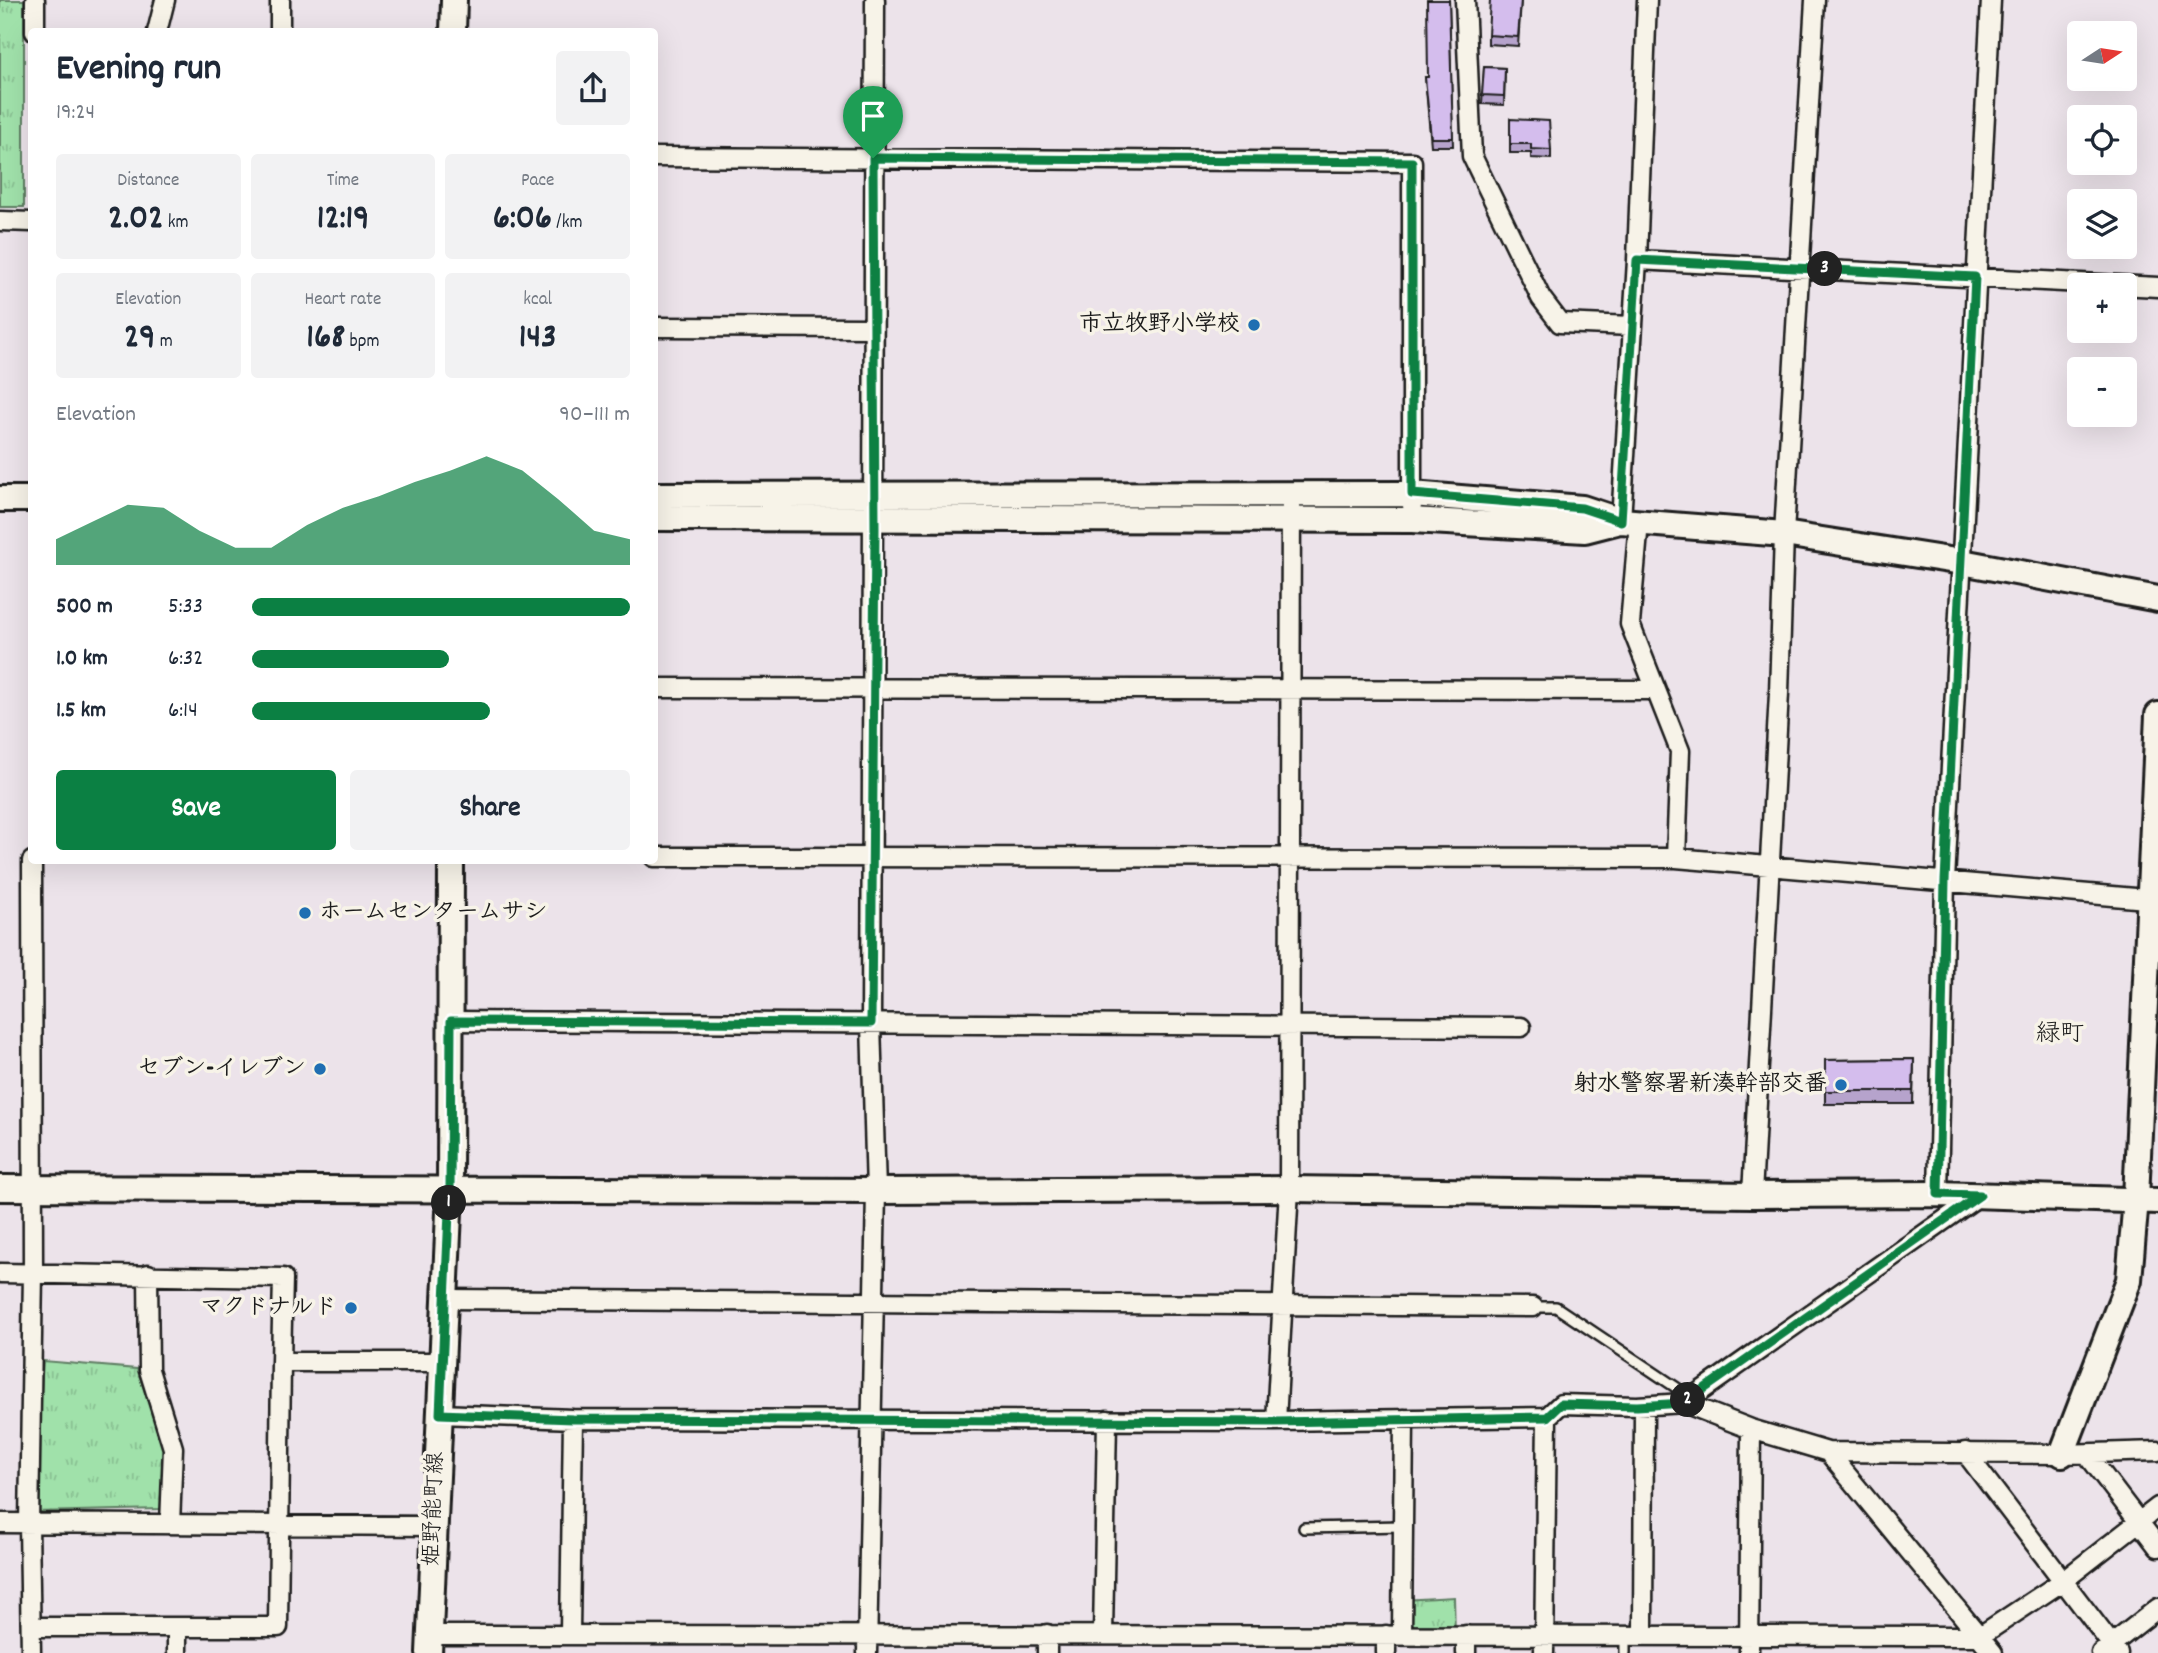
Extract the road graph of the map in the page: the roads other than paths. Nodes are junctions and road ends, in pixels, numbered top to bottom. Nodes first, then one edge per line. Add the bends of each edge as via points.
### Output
1 (35, 0) edge
2 (165, 0) edge
3 (280, 0) edge
4 (454, 0) edge
5 (875, 0) edge
6 (1465, 0) edge
7 (1647, 0) edge
8 (1815, 0) edge
9 (1991, 0) edge
10 (35, 28) edge
11 (158, 28) edge
12 (280, 28) edge
13 (453, 28) edge
14 (658, 157) edge
15 (873, 158) junction
16 (0, 221) edge
17 (28, 222) edge
18 (1637, 260) junction
19 (1801, 268) junction
20 (1975, 277) junction
21 (2158, 287) edge
22 (1632, 326) junction
23 (658, 327) edge
24 (872, 328) junction
25 (1291, 493) junction
26 (1412, 494) junction
27 (658, 495) edge
28 (0, 499) edge
29 (28, 499) edge
30 (874, 506) junction
31 (658, 518) edge
32 (1290, 520) junction
33 (1412, 520) junction
34 (1630, 521) junction
35 (1784, 534) junction
36 (1962, 562) junction
37 (2158, 599) edge
38 (658, 688) edge
39 (872, 688) junction
40 (1288, 689) junction
41 (1655, 690) junction
42 (2158, 715) edge
43 (658, 857) edge
44 (872, 858) junction
45 (1676, 858) junction
46 (1288, 860) junction
47 (32, 864) edge
48 (451, 864) edge
49 (1769, 864) junction
50 (1945, 881) junction
51 (2153, 900) edge
52 (451, 1021) junction
53 (871, 1023) junction
54 (1288, 1026) junction
55 (1521, 1027) dead end
56 (0, 1188) edge
57 (31, 1188) junction
58 (1289, 1189) junction
59 (450, 1190) junction
60 (876, 1192) junction
61 (1938, 1194) junction
62 (1752, 1195) junction
63 (1980, 1195) junction
64 (2147, 1200) edge
65 (0, 1273) edge
66 (33, 1273) junction
67 (148, 1274) junction
68 (445, 1299) junction
69 (874, 1301) junction
70 (1282, 1306) junction
71 (1533, 1307) joint
72 (281, 1362) junction
73 (441, 1362) junction
74 (1688, 1400) junction
75 (1644, 1406) junction
76 (440, 1414) junction
77 (1547, 1417) junction
78 (573, 1419) junction
79 (871, 1419) junction
80 (1404, 1419) junction
81 (1107, 1420) junction
82 (1276, 1422) junction
83 (1751, 1429) junction
84 (2158, 1451) edge
85 (1828, 1452) junction
86 (1965, 1452) junction
87 (2062, 1454) junction
88 (2087, 1454) junction
89 (2158, 1507) edge
90 (2139, 1522) junction
91 (0, 1523) edge
92 (29, 1523) junction
93 (170, 1524) junction
94 (279, 1525) junction
95 (434, 1526) junction
96 (1403, 1526) junction
97 (1304, 1528) dead end
98 (2158, 1547) edge
99 (2063, 1581) junction
100 (2158, 1608) edge
101 (30, 1627) junction
102 (177, 1627) junction
103 (570, 1633) junction
104 (867, 1633) junction
105 (1048, 1634) junction
106 (1103, 1634) junction
107 (1394, 1634) junction
108 (1980, 1636) junction
109 (1631, 1641) edge
110 (429, 1644) edge
111 (1466, 1644) edge
112 (1544, 1644) edge
113 (1749, 1644) edge
114 (2110, 1650) edge
115 (31, 1653) edge
116 (177, 1653) edge
117 (867, 1653) edge
118 (1047, 1653) edge
119 (1386, 1653) edge
120 (1993, 1653) edge

1 - 10 street
2 - 11 street
3 - 12 street
4 - 13 street
5 - 15 street
6 - 22 street via 1472,156 1541,298 1560,323
7 - 18 street
8 - 19 street
9 - 20 street
14 - 15 street
15 - 24 street
15 - 26 street via 1412,162
16 - 17 street
18 - 19 street
18 - 22 street
19 - 20 street
19 - 35 street
20 - 21 street
20 - 36 street
22 - 34 street
23 - 24 street
24 - 30 street
25 - 26 street
25 - 30 street
25 - 32 street
26 - 33 street
26 - 34 street via 1582,508
27 - 30 street
28 - 29 street
30 - 31 street
30 - 32 street
30 - 39 street
32 - 33 street
32 - 40 street
33 - 34 street via 1585,530
34 - 35 street
34 - 41 street via 1630,624
35 - 36 street
35 - 49 street
36 - 37 street
36 - 50 street
38 - 39 street
39 - 40 street
39 - 44 street
40 - 41 street
40 - 46 street
41 - 45 street via 1680,751
42 - 51 street
43 - 44 street
44 - 46 street
44 - 53 street
45 - 46 street
45 - 49 street
46 - 54 street
47 - 57 street
48 - 52 street, 姫野能町線
49 - 50 street
49 - 62 street
50 - 51 street
50 - 61 street
51 - 64 street
52 - 53 street
52 - 59 street, 姫野能町線
53 - 54 street
53 - 60 street
54 - 55 street
54 - 58 street
56 - 57 street
57 - 59 street
57 - 66 street
58 - 60 street
58 - 62 street
58 - 70 street
59 - 60 street
59 - 68 street, 姫野能町線
60 - 69 street
61 - 62 street
61 - 63 street
63 - 64 street
63 - 74 street
64 - 87 street via 2129,1280
65 - 66 street
66 - 67 street
66 - 92 street
67 - 72 street via 282,1278
67 - 93 street via 149,1370 173,1448
68 - 69 street
68 - 73 street, 姫野能町線
69 - 70 street
69 - 79 street
70 - 71 street
70 - 82 street
71 - 74 lane via 1556,1307
72 - 73 street
72 - 94 street
73 - 76 street, 姫野能町線
74 - 75 street
74 - 83 street
75 - 77 street via 1561,1404
75 - 109 street
76 - 78 street
76 - 95 street, 姫野能町線
77 - 80 street
77 - 112 street
78 - 79 street
78 - 103 street
79 - 81 street
79 - 104 street
80 - 82 street
80 - 96 street
81 - 82 street
81 - 106 street
83 - 85 street
83 - 113 street
84 - 88 street
85 - 86 street
85 - 108 street
86 - 87 street
86 - 99 street
87 - 88 street
88 - 90 street
89 - 90 street
90 - 98 street
90 - 99 street
91 - 92 street
92 - 93 street
92 - 101 street
93 - 94 street
94 - 95 street
94 - 102 street via 278,1627
95 - 110 street, 姫野能町線
96 - 97 lane
96 - 107 street
99 - 108 street
99 - 114 street
100 - 114 street
101 - 102 street
101 - 115 street
102 - 116 street
103 - 104 street
103 - 110 street
104 - 105 street
104 - 117 street
105 - 106 street
105 - 118 street
106 - 107 street
107 - 111 street
107 - 119 street
108 - 113 street
108 - 120 street
109 - 112 street
109 - 113 street
111 - 112 street

